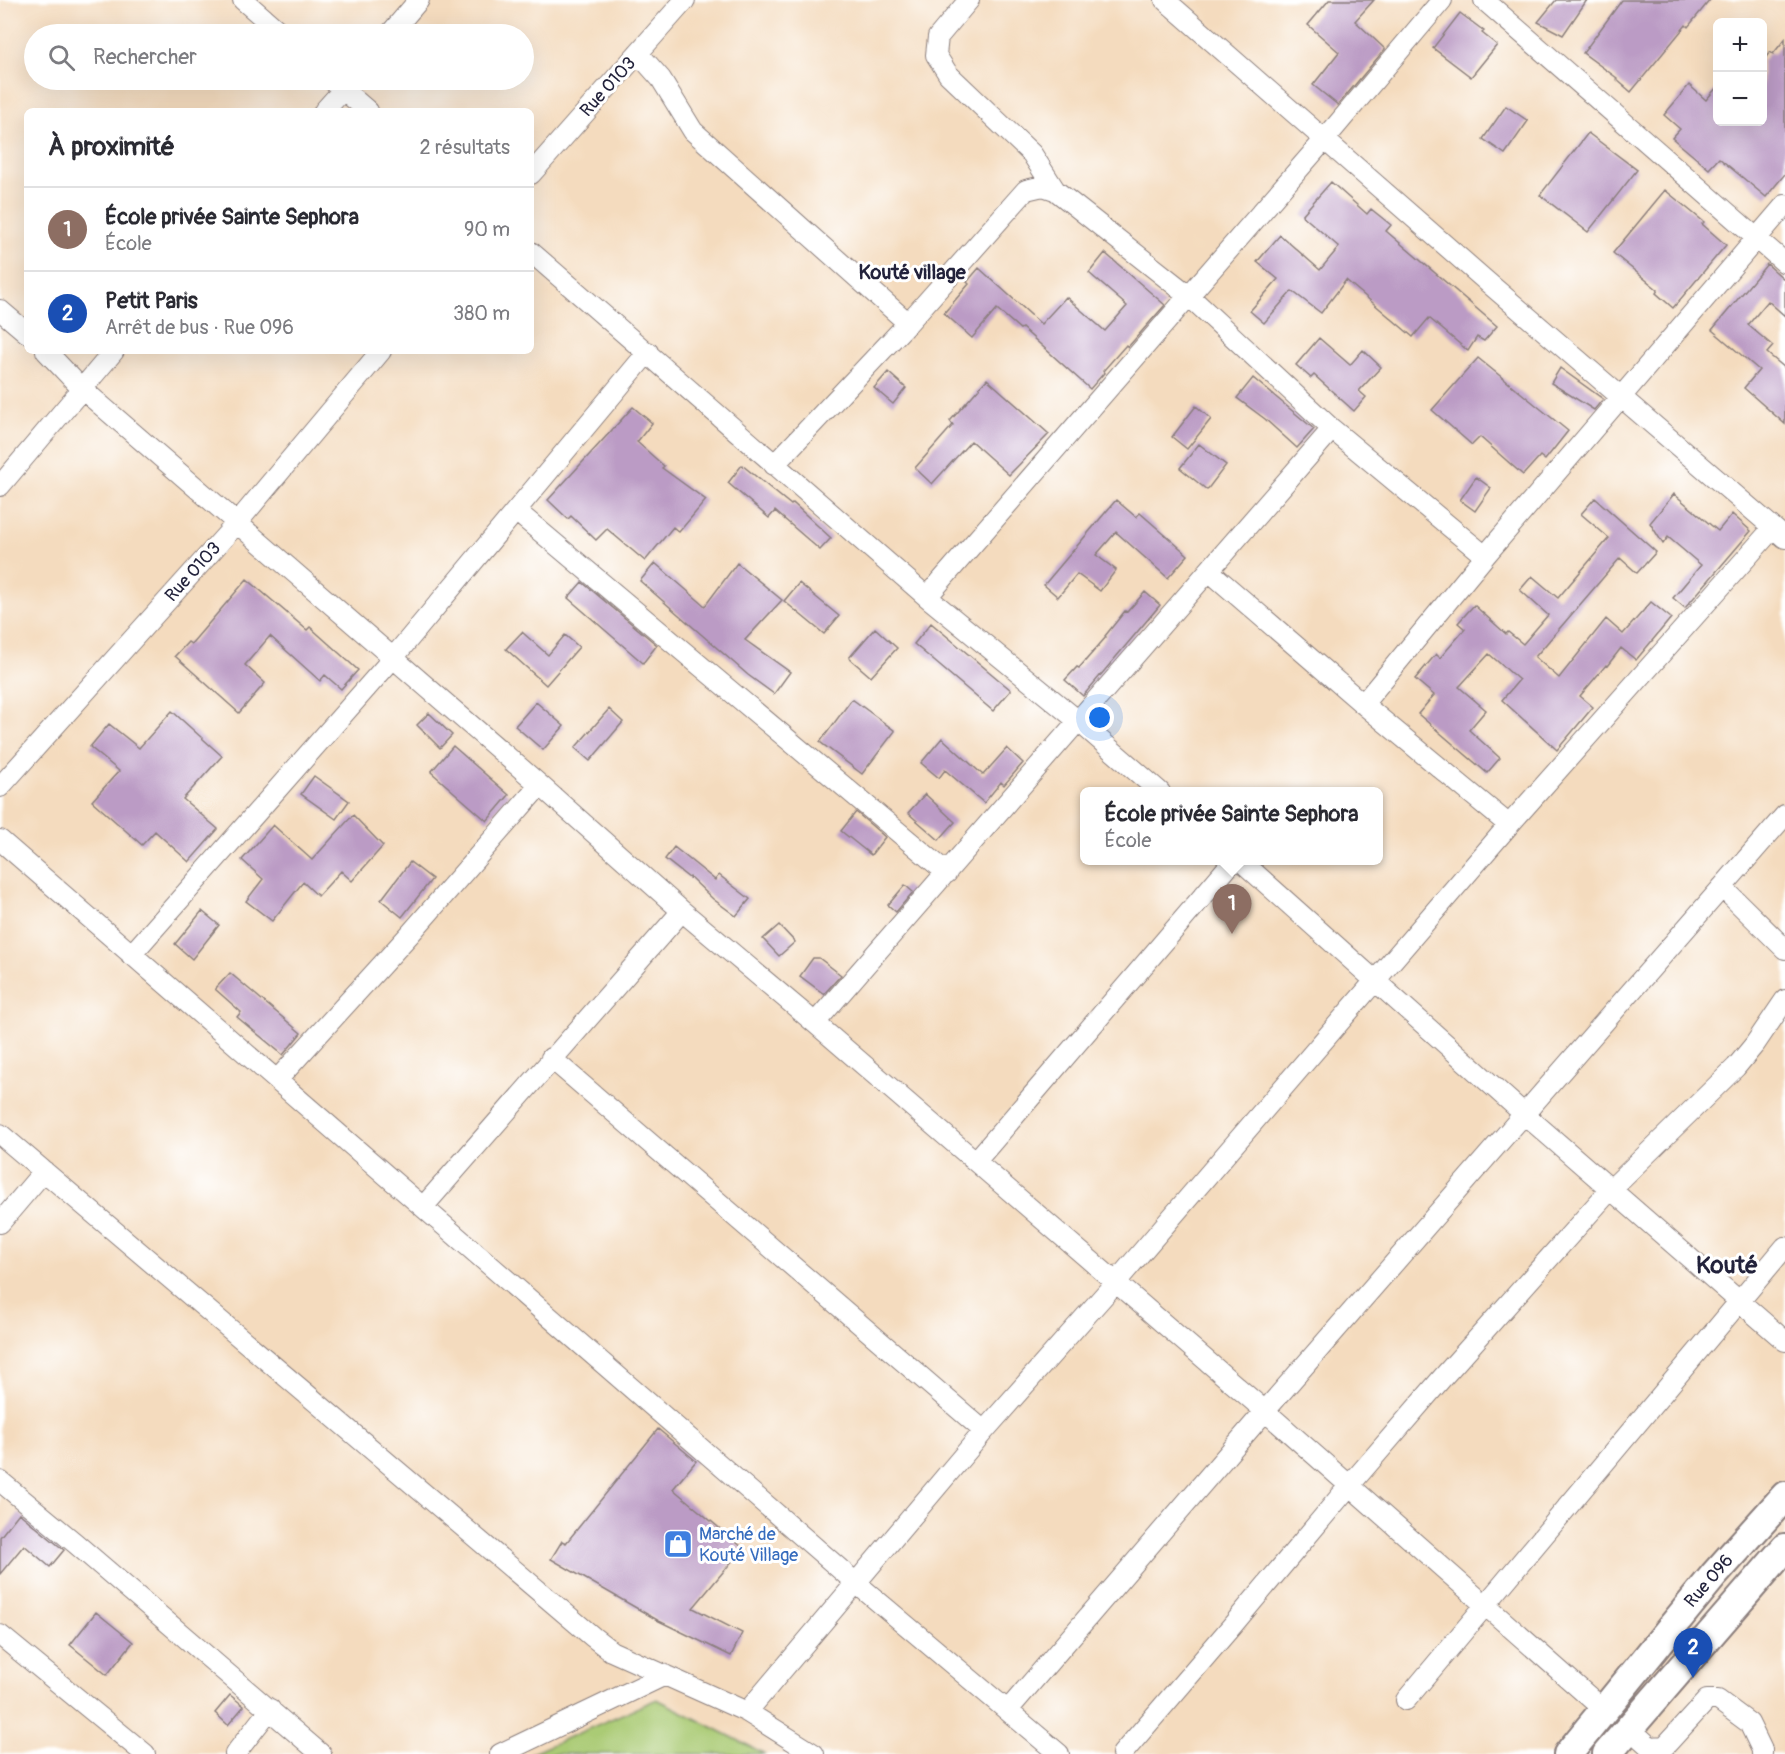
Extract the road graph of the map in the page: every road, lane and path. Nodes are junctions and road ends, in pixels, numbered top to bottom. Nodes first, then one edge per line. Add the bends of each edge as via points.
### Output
1 (243, 0) edge
2 (419, 0) edge
3 (685, 0) edge
4 (969, 0) edge
5 (1165, 0) edge
6 (1442, 0) edge
7 (1484, 0) edge
8 (271, 24) edge
9 (399, 24) edge
10 (638, 53) junction
11 (338, 90) edge
12 (348, 90) edge
13 (326, 108) edge
14 (365, 108) edge
15 (1324, 139) junction
16 (534, 171) edge
17 (1056, 190) junction
18 (1785, 205) edge
19 (1755, 238) junction
20 (534, 255) edge
21 (1785, 263) edge
22 (1188, 296) junction
23 (0, 310) edge
24 (908, 323) junction
25 (24, 330) edge
26 (648, 352) junction
27 (49, 354) edge
28 (111, 354) edge
29 (378, 354) edge
30 (81, 388) junction
31 (1621, 396) junction
32 (1332, 429) junction
33 (774, 465) junction
34 (0, 486) edge
35 (516, 511) junction
36 (237, 523) junction
37 (1779, 533) edge
38 (1485, 556) junction
39 (1209, 571) junction
40 (927, 597) junction
41 (393, 658) junction
42 (1363, 704) junction
43 (1077, 720) junction
44 (540, 785) junction
45 (0, 787) edge
46 (1154, 787) edge
47 (1785, 815) edge
48 (1509, 825) junction
49 (0, 840) edge
50 (1231, 865) edge
51 (1245, 865) edge
52 (947, 873) junction
53 (1722, 887) junction
54 (682, 911) junction
55 (1785, 949) edge
56 (131, 955) junction
57 (1376, 981) junction
58 (1785, 1000) edge
59 (815, 1023) junction
60 (551, 1058) junction
61 (277, 1080) junction
62 (1523, 1113) junction
63 (0, 1134) edge
64 (976, 1161) junction
65 (44, 1171) junction
66 (1610, 1190) junction
67 (423, 1207) junction
68 (0, 1223) edge
69 (1785, 1247) edge
70 (1116, 1282) junction
71 (1739, 1302) junction
72 (1785, 1341) edge
73 (1264, 1411) junction
74 (984, 1431) junction
75 (0, 1481) edge
76 (1349, 1486) junction
77 (1785, 1496) edge
78 (1785, 1548) edge
79 (856, 1583) junction
80 (1485, 1605) junction
81 (0, 1635) edge
82 (664, 1675) junction
83 (1407, 1700) dead end
84 (270, 1709) junction
85 (1008, 1710) junction
86 (1604, 1710) junction
87 (747, 1712) junction
88 (1629, 1728) junction
89 (145, 1754) edge
90 (235, 1754) edge
91 (321, 1754) edge
92 (500, 1754) edge
93 (814, 1754) edge
94 (1059, 1754) edge
95 (1122, 1754) edge
96 (1568, 1754) edge
97 (1607, 1754) edge
98 (1762, 1754) edge

1 - 8 street
2 - 9 street
3 - 10 street, Rue O103
4 - 17 street via 938,38 936,55 948,74 1032,154
5 - 15 street
6 - 15 street
7 - 19 street
10 - 16 street, Rue O103
10 - 24 street via 661,79 693,131
11 - 13 street
12 - 14 street
15 - 22 street
15 - 31 street
17 - 22 street
17 - 24 street via 1043,186 1026,190
18 - 19 street
19 - 21 street
19 - 31 street
20 - 26 street
22 - 32 street
22 - 40 street
23 - 25 street
24 - 33 street
26 - 33 street
26 - 35 street
27 - 30 street
28 - 30 street
29 - 36 street, Rue O103
30 - 34 street
30 - 36 street
31 - 37 street
31 - 38 street
32 - 38 street
32 - 39 street
33 - 40 street
35 - 41 street
35 - 52 street
36 - 41 street
36 - 45 street, Rue O103
37 - 48 street
38 - 42 street
39 - 42 street
39 - 43 street
40 - 43 street
41 - 44 street
41 - 56 street
42 - 48 street
43 - 46 street
43 - 52 street
44 - 54 street
44 - 61 street
47 - 53 street
48 - 57 street
49 - 56 street
50 - 64 street
51 - 57 street
52 - 59 street
53 - 55 street
53 - 62 street
54 - 59 street
54 - 60 street
56 - 61 street
57 - 62 street
57 - 70 street
58 - 66 street via 1736,1067
59 - 64 street
60 - 67 street
60 - 74 street
61 - 67 street
62 - 66 street
62 - 73 street
63 - 65 street
64 - 70 street
65 - 68 street
65 - 82 street via 610,1651
66 - 71 street
66 - 76 street
67 - 79 street
69 - 71 street
70 - 73 street
70 - 74 street
71 - 72 street
71 - 80 street
73 - 76 street
73 - 85 street
74 - 79 street
75 - 84 street
76 - 80 street
76 - 95 street
77 - 86 main road, Rue O96 via 1714,1575
78 - 88 main road, Rue O96
79 - 85 street
79 - 87 street
80 - 83 street
80 - 86 street
81 - 89 street
82 - 87 street
82 - 92 street
84 - 90 street
84 - 91 street
85 - 94 street
86 - 96 main road, Rue O96
87 - 93 street
88 - 97 main road, Rue O96
88 - 98 street via 1650,1747 1665,1746 1707,1700 1718,1700 1749,1723

